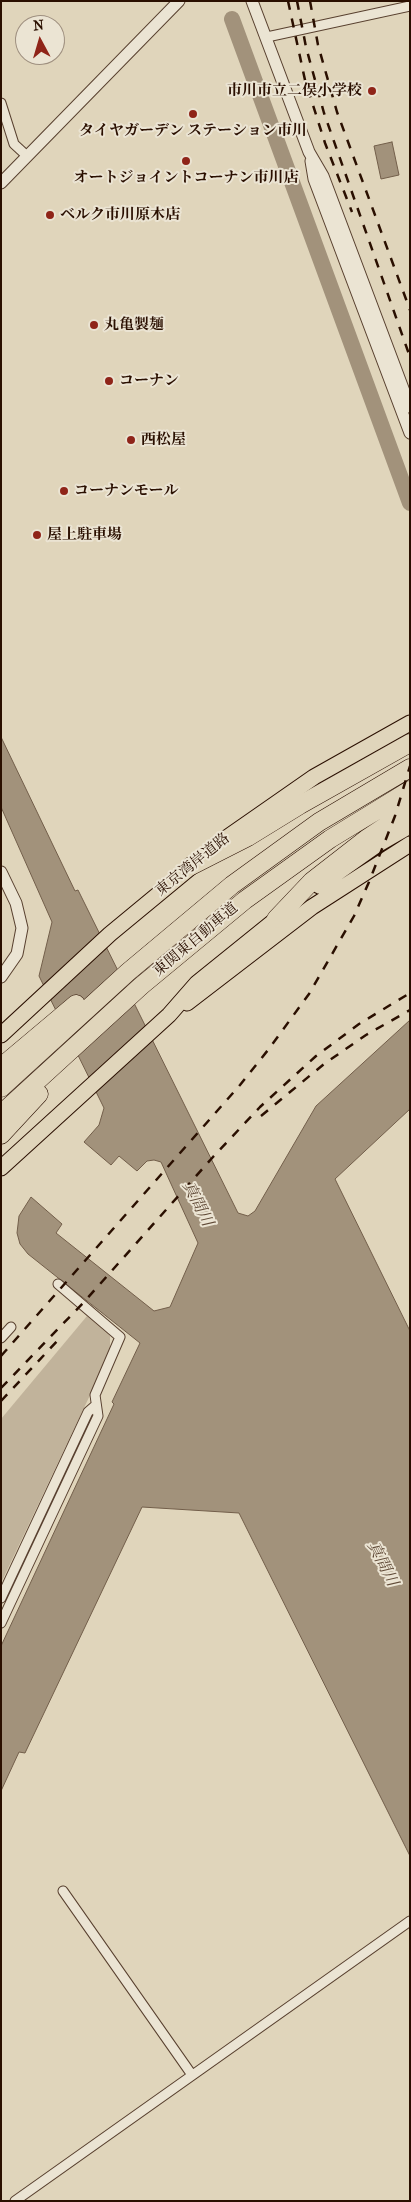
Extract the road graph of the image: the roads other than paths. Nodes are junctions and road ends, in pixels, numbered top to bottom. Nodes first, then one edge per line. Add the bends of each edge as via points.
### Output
1 (179, 1) edge
2 (252, 1) edge
3 (410, 6) edge
4 (267, 37) junction
5 (1, 103) edge
6 (309, 152) junction
7 (27, 156) junction
8 (1, 183) edge
9 (410, 406) edge
10 (410, 434) edge
11 (409, 724) edge
12 (410, 743) edge
13 (410, 768) edge
14 (410, 790) edge
15 (410, 810) edge
16 (410, 826) edge
17 (410, 844) edge
18 (191, 866) junction
19 (1, 872) edge
20 (276, 919) junction
21 (175, 931) junction
22 (1, 978) edge
23 (211, 978) junction
24 (120, 1005) junction
25 (1, 1033) edge
26 (1, 1068) edge
27 (1, 1088) edge
28 (1, 1114) edge
29 (1, 1135) edge
30 (1, 1168) edge
31 (58, 1284) dead end
32 (10, 1328) dead end
33 (1, 1338) edge
34 (96, 1405) junction
35 (1, 1598) edge
36 (1, 1623) edge
37 (63, 1891) dead end
38 (410, 1921) edge
39 (192, 2075) junction
40 (15, 2201) edge

1 - 7 street
2 - 4 street
3 - 4 street
4 - 6 street
5 - 7 street via 14,144
6 - 9 street via 323,176
6 - 10 street via 314,179
7 - 8 street
11 - 18 highway, 東京湾岸道路 via 360,749 293,790
12 - 18 highway via 248,837
13 - 21 highway, 東関東自動車道 via 291,841
14 - 24 highway, 東関東自動車道 via 295,862
15 - 20 highway via 312,881
16 - 20 highway via 349,864
17 - 23 highway
18 - 25 highway, 東京湾岸道路
19 - 22 street via 19,911 22,928 17,954
20 - 23 highway
21 - 26 highway via 96,987
21 - 27 highway, 東関東自動車道
23 - 30 highway
24 - 28 highway, 東関東自動車道
24 - 29 highway
31 - 34 street via 120,1337 95,1395
32 - 33 street
34 - 35 street via 88,1412
34 - 36 street via 98,1416
37 - 39 street
38 - 39 street
39 - 40 street

